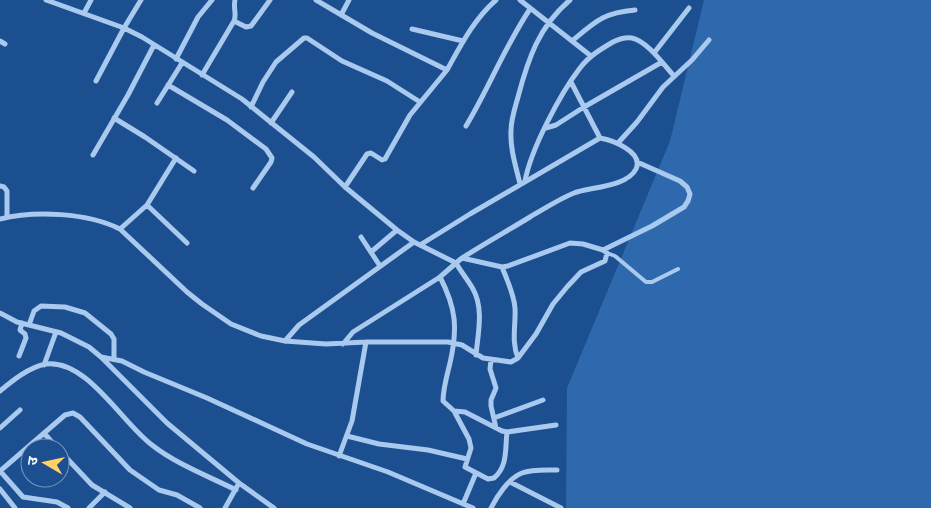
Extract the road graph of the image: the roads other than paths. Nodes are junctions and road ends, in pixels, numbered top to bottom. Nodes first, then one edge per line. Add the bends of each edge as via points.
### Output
1 (46, 0) edge
2 (91, 0) edge
3 (141, 0) edge
4 (212, 0) edge
5 (234, 0) edge
6 (270, 0) edge
7 (316, 0) edge
8 (349, 0) edge
9 (496, 0) edge
10 (520, 0) edge
11 (570, 0) edge
12 (689, 8) dead end
13 (530, 9) junction
14 (635, 10) dead end
15 (84, 13) junction
16 (341, 14) junction
17 (234, 21) junction
18 (548, 22) junction
19 (124, 28) junction
20 (412, 29) dead end
21 (709, 40) dead end
22 (463, 41) junction
23 (572, 41) junction
24 (154, 45) junction
25 (654, 53) junction
26 (591, 56) junction
27 (176, 59) junction
28 (662, 62) junction
29 (182, 63) junction
30 (447, 70) junction
31 (202, 75) junction
32 (674, 76) junction
33 (96, 81) dead end
34 (571, 82) junction
35 (168, 85) junction
36 (292, 92) dead end
37 (420, 102) junction
38 (157, 103) dead end
39 (251, 107) junction
40 (584, 107) junction
41 (114, 118) junction
42 (271, 123) junction
43 (466, 126) dead end
44 (546, 128) junction
45 (600, 138) junction
46 (618, 143) junction
47 (93, 155) dead end
48 (176, 158) junction
49 (637, 162) junction
50 (194, 171) dead end
51 (523, 183) junction
52 (0, 186) edge
53 (345, 187) junction
54 (253, 188) dead end
55 (146, 205) junction
56 (7, 217) junction
57 (0, 219) edge
58 (120, 229) junction
59 (397, 230) junction
60 (361, 237) dead end
61 (414, 242) junction
62 (187, 243) dead end
63 (420, 245) junction
64 (605, 251) junction
65 (371, 252) junction
66 (462, 258) junction
67 (456, 264) junction
68 (380, 266) junction
69 (502, 267) junction
70 (678, 268) dead end
71 (440, 277) junction
72 (0, 314) edge
73 (22, 323) junction
74 (29, 326) junction
75 (56, 332) junction
76 (284, 341) junction
77 (366, 342) junction
78 (454, 343) junction
79 (343, 344) junction
80 (476, 355) junction
81 (19, 356) dead end
82 (101, 356) junction
83 (518, 358) junction
84 (114, 359) junction
85 (491, 360) junction
86 (44, 364) junction
87 (0, 392) edge
88 (543, 400) dead end
89 (20, 410) dead end
90 (454, 411) junction
91 (494, 418) junction
92 (556, 425) dead end
93 (0, 428) edge
94 (496, 428) junction
95 (507, 432) junction
96 (44, 433) junction
97 (347, 436) junction
98 (49, 438) edge
99 (339, 456) junction
100 (467, 460) junction
101 (70, 462) edge
102 (557, 470) dead end
103 (0, 471) edge
104 (476, 473) junction
105 (510, 482) junction
106 (240, 483) junction
107 (0, 489) edge
108 (236, 490) junction
109 (104, 492) junction
110 (468, 506) edge
111 (15, 508) edge
112 (68, 508) edge
113 (89, 508) edge
114 (130, 508) edge
115 (200, 508) edge
116 (225, 508) edge
117 (274, 508) edge
118 (491, 508) edge
119 (561, 508) edge

1 - 15 street
2 - 15 street
3 - 19 street
4 - 27 street via 198,17
5 - 17 street
6 - 17 street via 251,26
7 - 16 street
8 - 16 street
9 - 22 street
10 - 13 street
11 - 18 street
12 - 25 street
13 - 18 street
13 - 43 street
14 - 23 street via 604,16
15 - 19 street
16 - 30 street
17 - 31 street
18 - 23 street
18 - 51 street via 530,56 513,116 511,143
19 - 24 street
19 - 33 street
20 - 22 street
21 - 32 street
22 - 30 street
23 - 26 street
24 - 27 street
24 - 41 street
25 - 26 street via 632,38 620,39
25 - 28 street
26 - 34 street
27 - 29 street
28 - 32 street
28 - 40 street
29 - 31 street
29 - 35 street
30 - 37 street
31 - 39 street
32 - 46 street
34 - 40 street
34 - 44 street
35 - 38 street
35 - 54 street via 226,120 271,155 271,162
36 - 42 street
37 - 39 street via 304,38 276,62
37 - 53 street via 385,159 367,154
39 - 42 street
40 - 44 street
40 - 45 street
41 - 47 street
41 - 48 street
42 - 53 street via 314,156
44 - 51 street
45 - 46 street
45 - 51 street
46 - 49 street via 634,155
48 - 50 street
48 - 55 street
49 - 64 street via 680,181 690,194 688,201 684,207
49 - 66 street via 630,176 605,187 572,194
51 - 63 street
52 - 56 street via 6,191
53 - 59 street
55 - 58 street
55 - 62 street
56 - 57 street
56 - 58 street via 41,214 82,217 97,219
58 - 76 street via 217,316 261,336
59 - 61 street
59 - 65 street
60 - 65 street
61 - 63 street
61 - 68 street
63 - 67 street
64 - 69 street via 570,243
64 - 70 lane via 646,282
64 - 83 street via 605,261 581,272 560,295
65 - 68 street
66 - 67 street
66 - 69 street
67 - 71 street
67 - 80 street via 477,300
68 - 76 street via 299,324
69 - 83 street via 514,299 514,346
71 - 78 street via 450,296
71 - 79 street via 353,332
72 - 73 street
73 - 74 street
73 - 81 street via 20,330 26,338
74 - 75 street
74 - 84 street via 34,311 41,306 65,307 85,313 111,334
75 - 82 street via 77,339
75 - 86 street
76 - 79 street
77 - 78 street
77 - 79 street
77 - 97 street
78 - 80 street
78 - 90 street via 443,398
80 - 85 street
82 - 84 street
82 - 106 street via 167,423
83 - 85 street via 511,362
84 - 99 street
85 - 91 street via 490,369 496,388 491,400
86 - 87 street via 15,379
86 - 108 street via 61,365 79,374 151,445
88 - 91 street
89 - 93 street
90 - 94 street via 465,412
90 - 100 street via 471,444
91 - 94 street
92 - 95 street
94 - 95 street
95 - 104 street via 506,459 498,475 491,480
96 - 98 street
96 - 103 street
96 - 115 street via 65,415 76,413 112,453 143,480
97 - 99 street
97 - 100 street
99 - 110 street via 388,472
100 - 104 street via 465,467
101 - 109 street via 84,478
102 - 105 street via 522,473
103 - 112 street via 23,496 57,502
104 - 110 street
105 - 118 street
105 - 119 street
106 - 108 street
106 - 117 street
107 - 111 street
108 - 116 street
109 - 113 street
109 - 114 street

